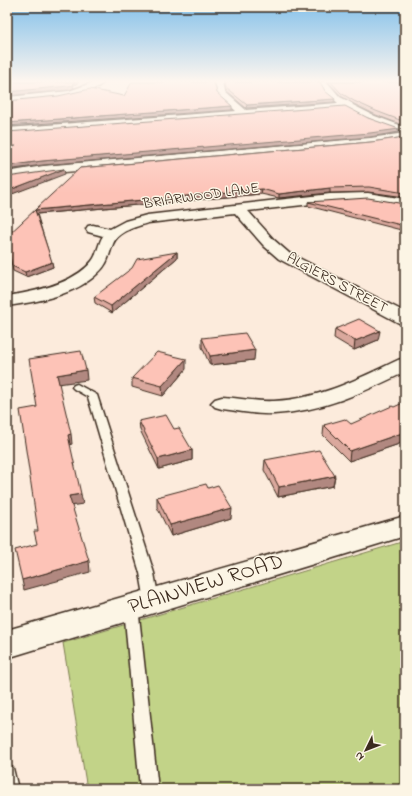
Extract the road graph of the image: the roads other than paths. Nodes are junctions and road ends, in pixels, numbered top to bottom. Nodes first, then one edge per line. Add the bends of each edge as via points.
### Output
1 (163, 119) edge
2 (374, 119) edge
3 (405, 130) edge
4 (7, 131) edge
5 (405, 136) edge
6 (7, 176) edge
7 (405, 203) edge
8 (238, 208) junction
9 (93, 229) dead end
10 (114, 234) junction
11 (7, 301) edge
12 (405, 319) edge
13 (405, 364) edge
14 (77, 387) dead end
15 (222, 403) dead end
16 (405, 526) edge
17 (142, 604) junction
18 (7, 644) edge
19 (7, 774) edge
20 (9, 789) edge
21 (149, 789) edge

1 - 4 street
2 - 3 street
5 - 6 street via 43,170
7 - 8 street, BRIARWOOD LANE via 352,197
8 - 10 street, BRIARWOOD LANE via 148,219 127,226
8 - 12 street, ALGIERS STREET via 284,256
9 - 10 street
10 - 11 street, BRIARWOOD LANE via 106,241 100,262 75,282 40,294
13 - 15 street via 358,387 320,401 273,408
14 - 17 lane via 92,396 147,573
16 - 17 main road, PLAINVIEW ROAD
17 - 18 main road, PLAINVIEW ROAD
17 - 21 lane
19 - 20 lane

